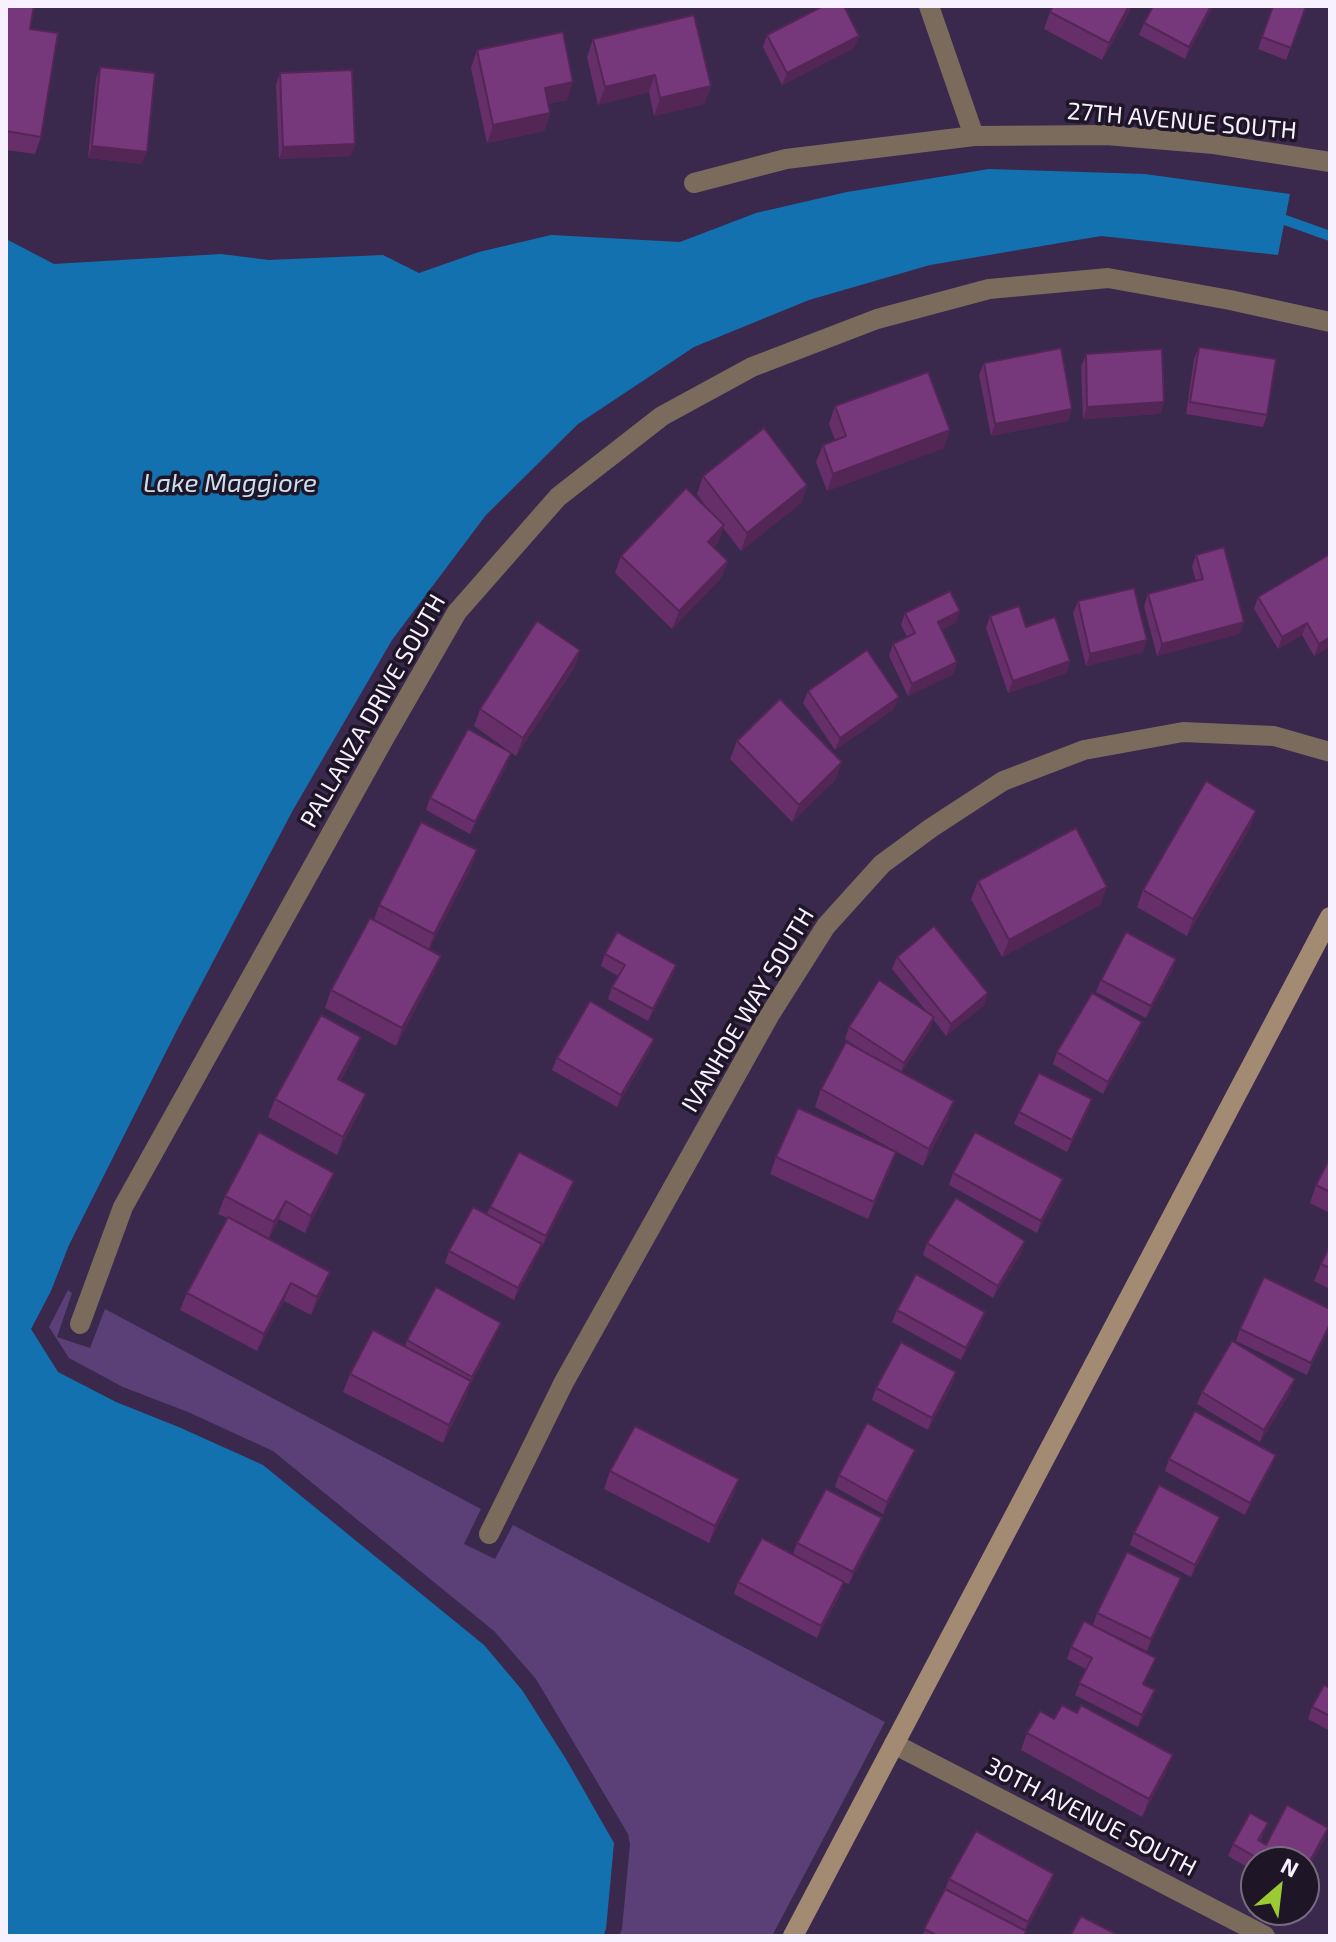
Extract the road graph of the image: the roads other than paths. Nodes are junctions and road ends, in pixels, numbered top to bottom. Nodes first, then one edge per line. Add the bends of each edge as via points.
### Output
1 (929, 6) edge
2 (974, 136) junction
3 (1330, 162) edge
4 (694, 183) dead end
5 (1330, 322) edge
6 (1330, 752) edge
7 (1330, 917) edge
8 (80, 1324) dead end
9 (489, 1534) dead end
10 (894, 1744) junction
11 (793, 1936) edge
12 (1265, 1936) edge

1 - 2 street
2 - 3 street, 27TH AVENUE SOUTH via 1106,135
2 - 4 street, 27TH AVENUE SOUTH via 786,159
5 - 8 street, PALLANZA DRIVE SOUTH via 1108,278 989,289 877,319 752,367 662,416 558,497 457,612 123,1207
6 - 9 street, IVANHOE WAY SOUTH via 1274,736 1183,732 1084,750 1003,781 882,864 826,926 769,1016 564,1382
7 - 10 main road
10 - 11 main road
10 - 12 street, 30TH AVENUE SOUTH

